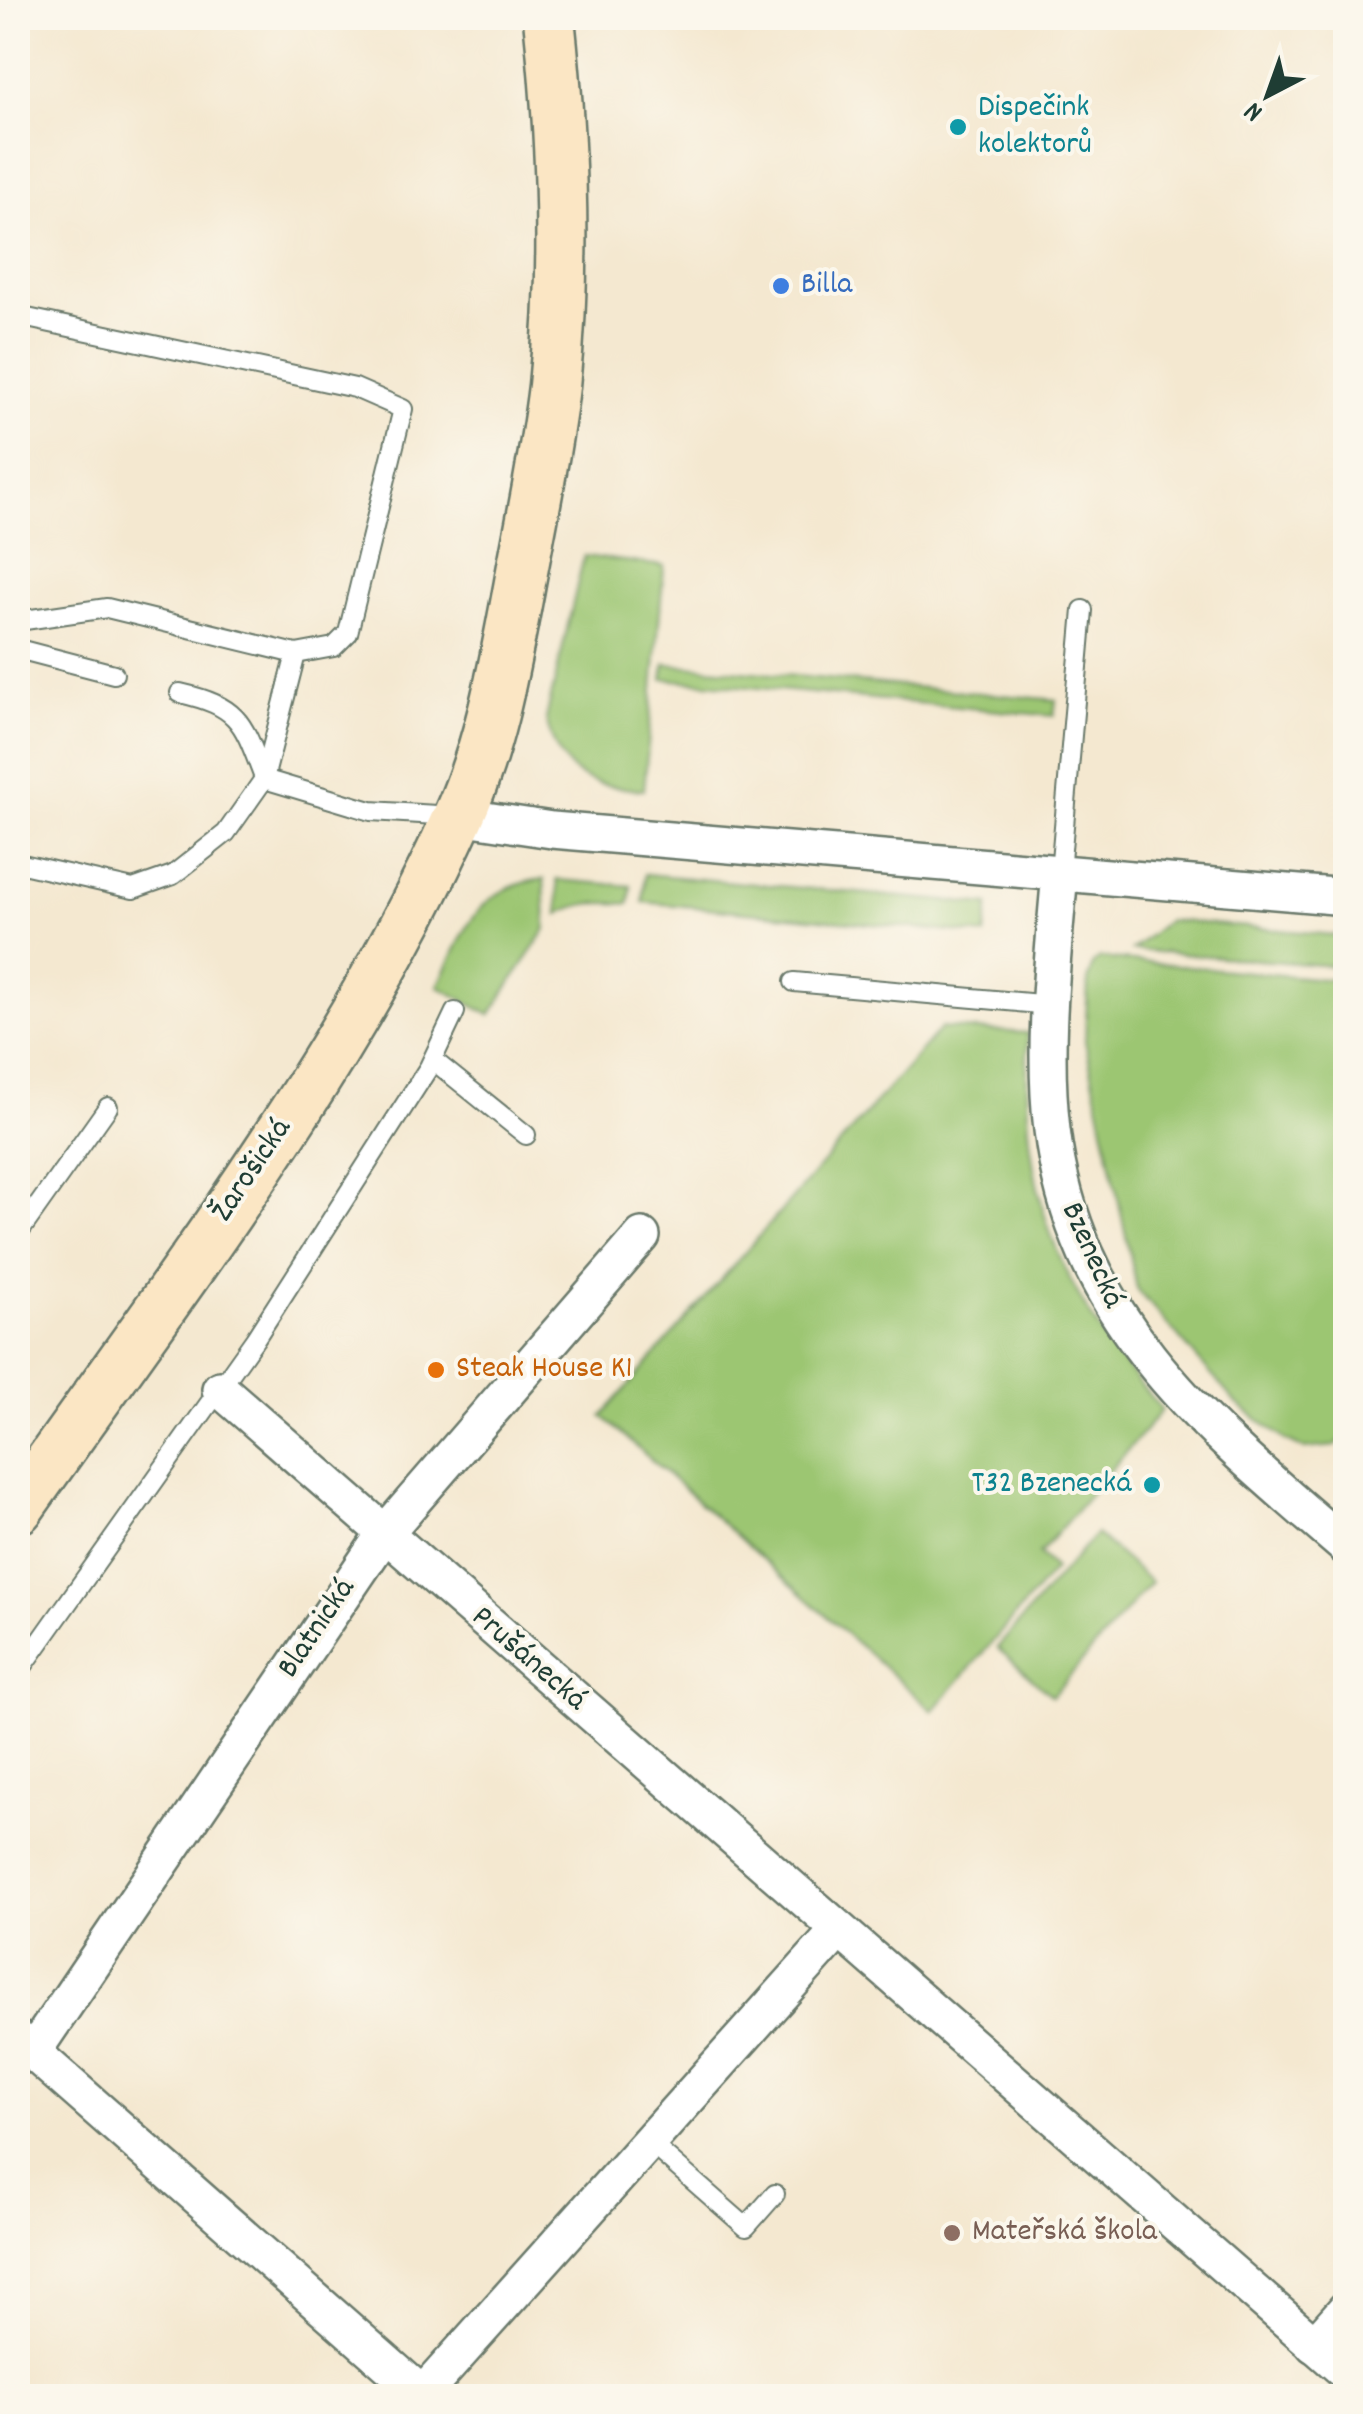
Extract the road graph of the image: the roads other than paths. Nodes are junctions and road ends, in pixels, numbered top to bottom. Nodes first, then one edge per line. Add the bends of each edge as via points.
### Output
1 (549, 18) edge
2 (18, 316) edge
3 (1083, 610) dead end
4 (18, 621) edge
5 (18, 648) edge
6 (296, 654) junction
7 (114, 674) dead end
8 (180, 692) dead end
9 (264, 779) junction
10 (459, 816) junction
11 (18, 863) edge
12 (1060, 872) junction
13 (1346, 898) edge
14 (794, 982) dead end
15 (1051, 1004) junction
16 (455, 1012) dead end
17 (433, 1060) junction
18 (108, 1107) dead end
19 (526, 1135) dead end
20 (18, 1234) edge
21 (642, 1236) dead end
22 (220, 1389) junction
23 (18, 1508) edge
24 (385, 1533) junction
25 (1346, 1547) edge
26 (18, 1673) edge
27 (837, 1932) junction
28 (25, 2045) edge
29 (649, 2142) junction
30 (775, 2194) dead end
31 (1346, 2310) edge
32 (1314, 2345) junction
33 (1346, 2372) edge
34 (423, 2396) edge

1 - 10 main road, Žarošická via 562,208 554,385 496,708
2 - 6 lane via 354,388 403,409 348,633 334,647
3 - 12 lane
4 - 6 lane via 107,608
5 - 7 lane
6 - 9 lane
8 - 9 lane via 218,702 245,728
9 - 10 lane via 371,811
9 - 11 lane via 226,833 156,884 133,889
10 - 12 street via 552,830
10 - 23 main road, Žarošická via 399,935 294,1110
12 - 13 street
12 - 15 street, Bzenecká
14 - 15 lane
15 - 25 street, Bzenecká via 1048,1068 1059,1174 1097,1284 1186,1403
16 - 17 lane
17 - 19 lane
17 - 22 lane
18 - 20 lane
21 - 24 street, Blatnická
22 - 24 street, Prušánecká
22 - 26 lane
24 - 27 street, Prušánecká
24 - 28 street, Blatnická
27 - 29 street
27 - 32 street, Prušánecká
28 - 34 street, Blatnická
29 - 30 lane via 746,2226
29 - 34 street
31 - 32 street
32 - 33 street, Prušánecká

